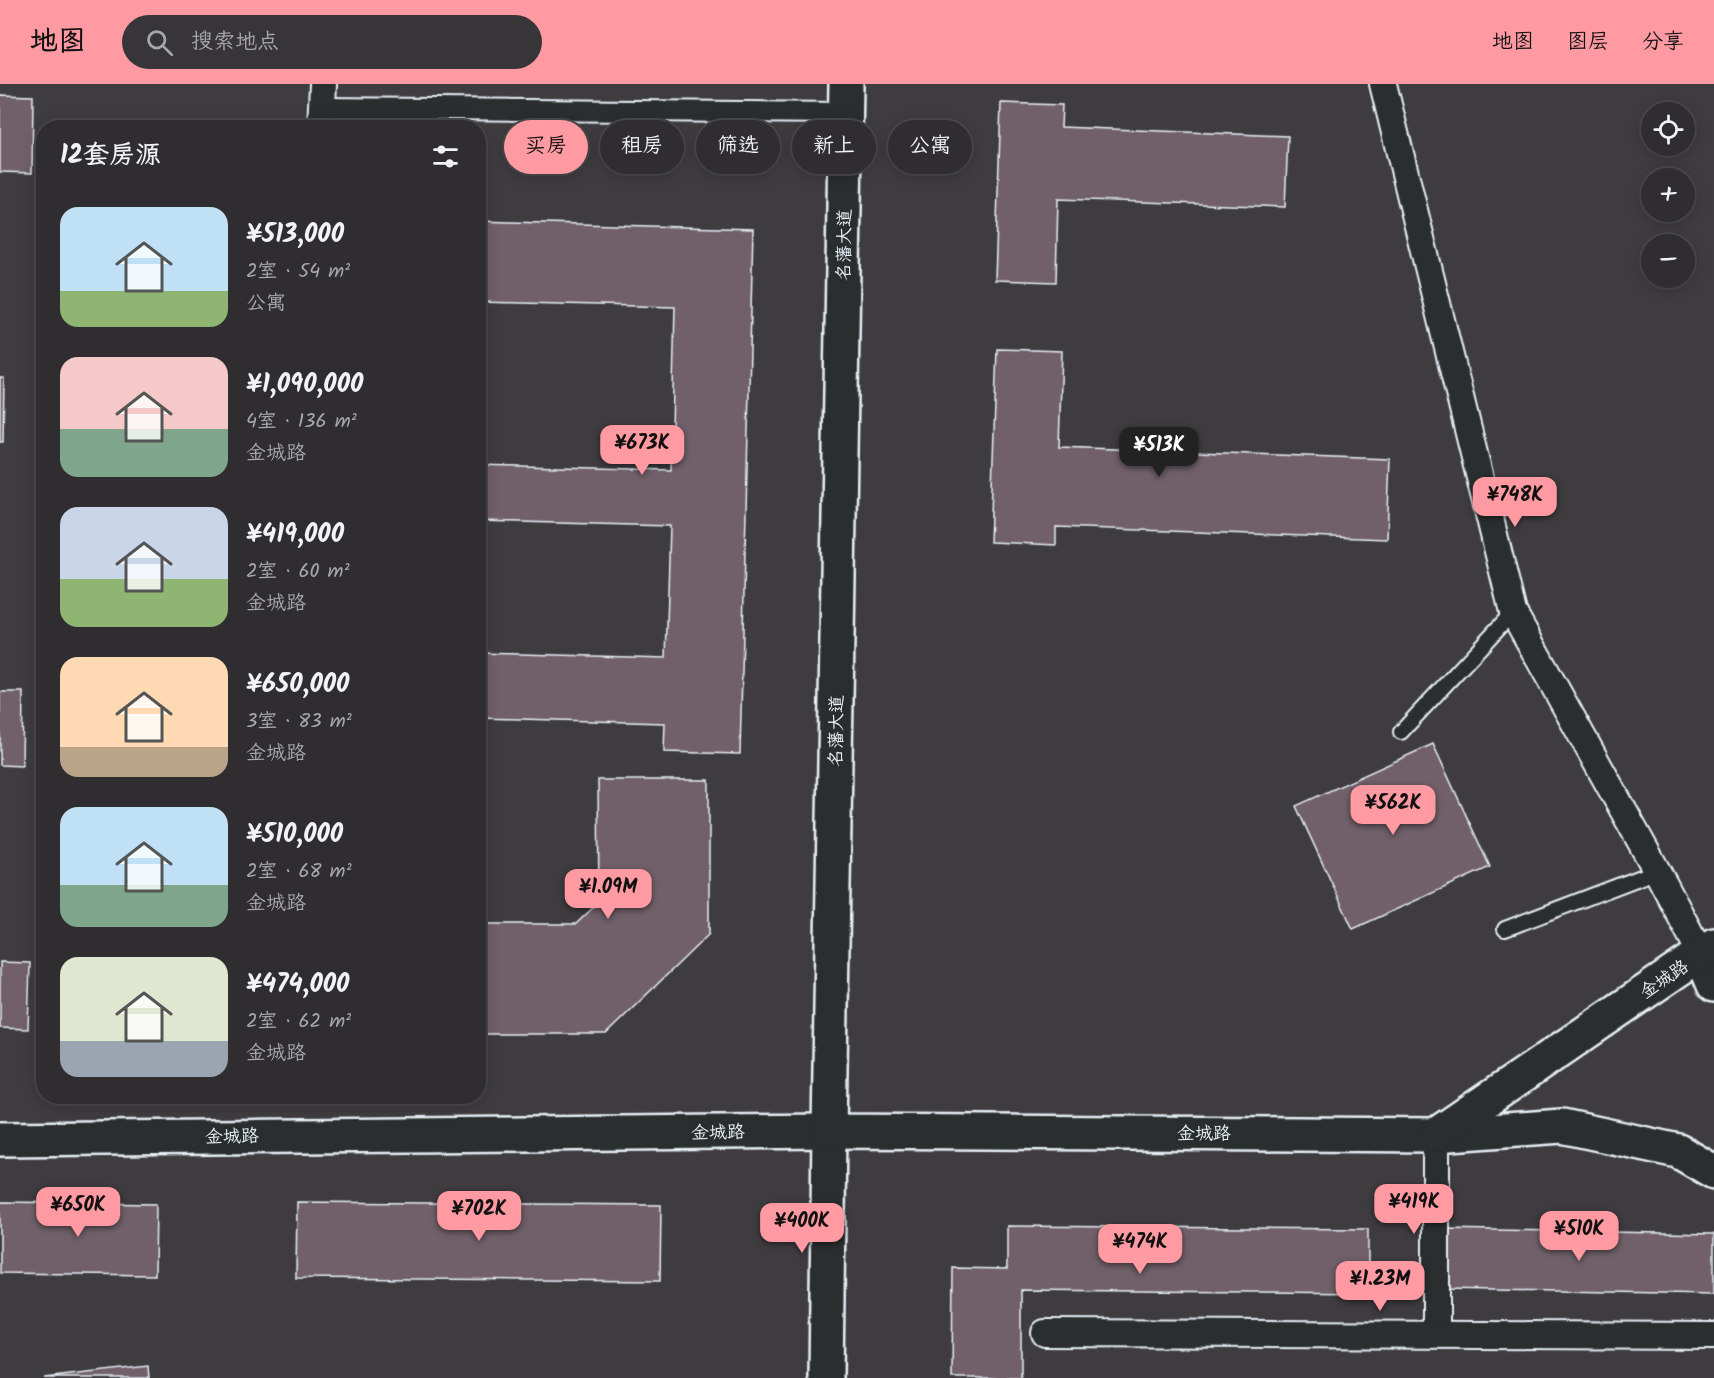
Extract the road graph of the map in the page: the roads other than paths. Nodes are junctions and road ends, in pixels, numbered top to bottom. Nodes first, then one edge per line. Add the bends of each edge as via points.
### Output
1 (1383, 84) edge
2 (846, 99) edge
3 (322, 106) edge
4 (1513, 612) junction
5 (1401, 732) dead end
6 (1657, 871) junction
7 (1505, 929) dead end
8 (1707, 949) edge
9 (1714, 985) edge
10 (829, 1131) junction
11 (1436, 1135) junction
12 (0, 1139) edge
13 (1714, 1172) edge
14 (1045, 1333) dead end
15 (1436, 1334) junction
16 (1714, 1336) edge
17 (826, 1378) edge

1 - 4 street
2 - 3 street
2 - 10 main road, 名藩大道
4 - 5 lane
4 - 6 street
6 - 7 lane
6 - 8 street
8 - 9 main road
8 - 11 main road, 金城路
10 - 11 main road, 金城路
10 - 12 main road, 金城路
10 - 17 main road, 名藩大道
11 - 13 main road, 金城路 via 1562,1126 1678,1151
11 - 15 street
14 - 15 street
15 - 16 street

